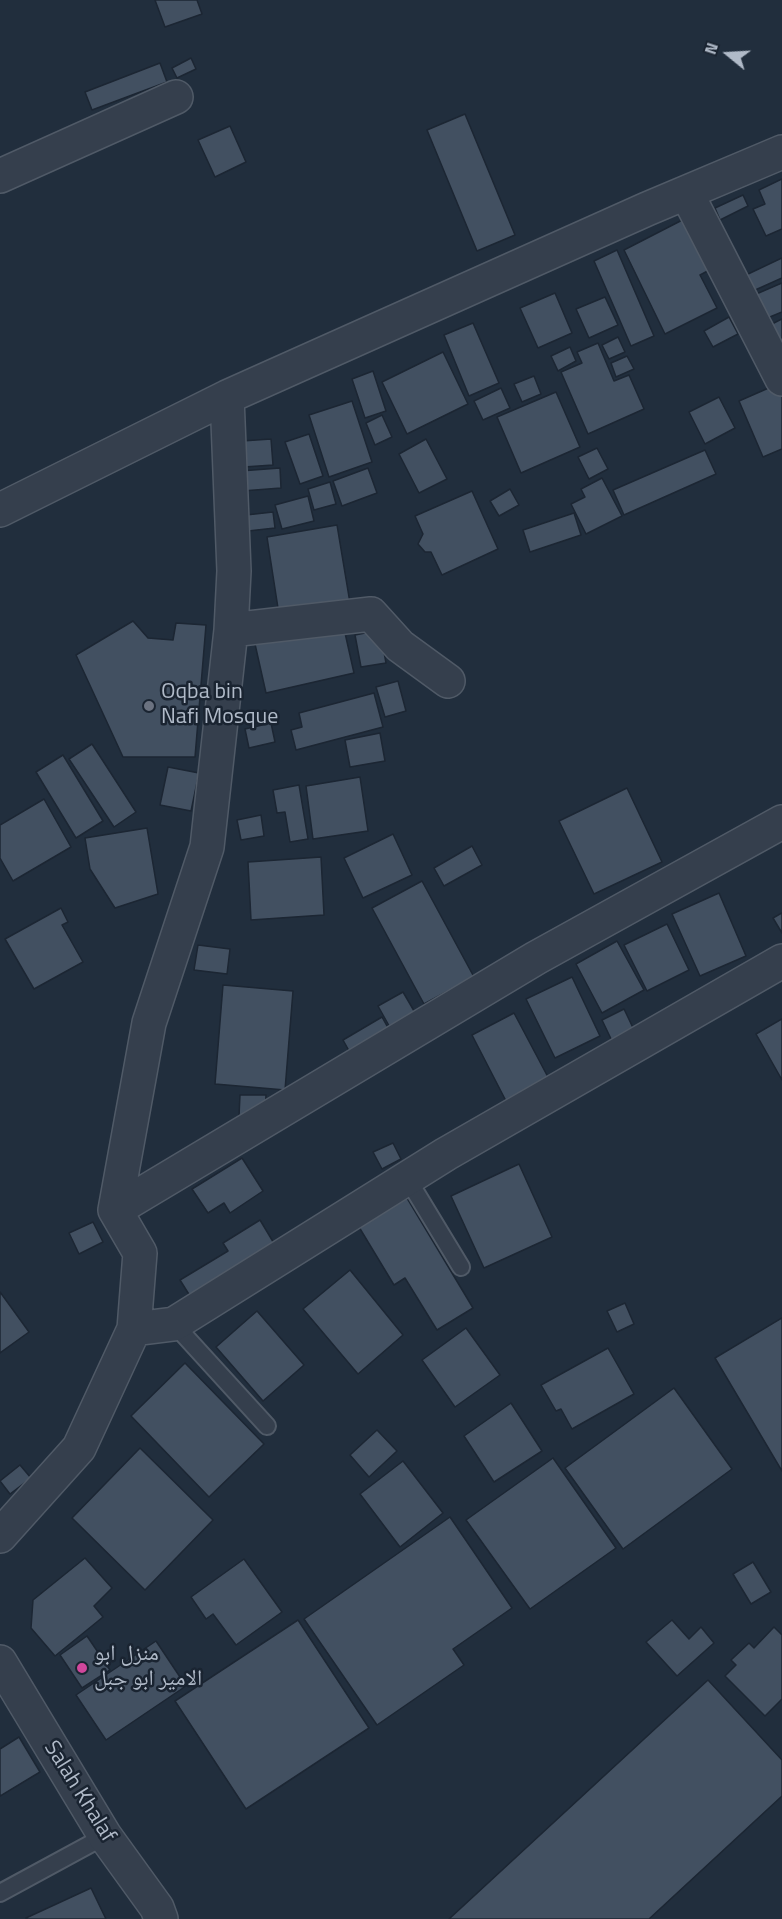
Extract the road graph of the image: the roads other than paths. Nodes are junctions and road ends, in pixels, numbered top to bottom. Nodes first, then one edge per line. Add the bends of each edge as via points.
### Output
1 (176, 97) dead end
2 (782, 152) edge
3 (0, 176) edge
4 (687, 194) junction
5 (782, 379) edge
6 (227, 397) junction
7 (0, 510) edge
8 (231, 630) junction
9 (448, 681) dead end
10 (782, 822) edge
11 (782, 961) edge
12 (407, 1178) junction
13 (115, 1210) junction
14 (461, 1267) dead end
15 (174, 1324) junction
16 (134, 1329) junction
17 (267, 1426) dead end
18 (0, 1536) edge
19 (0, 1662) edge
20 (105, 1836) junction
21 (0, 1893) edge
22 (161, 1919) edge

1 - 3 street
2 - 4 street
4 - 5 street
4 - 6 street
6 - 7 street
6 - 8 street via 234,570
8 - 9 street via 370,615 400,646
8 - 13 street via 207,847 149,1023
10 - 13 street via 536,958
11 - 12 street
12 - 14 lane
12 - 15 street
13 - 16 street via 140,1253
15 - 16 street
15 - 17 lane
16 - 18 street via 80,1448
19 - 20 street, Salah Khalaf
20 - 21 lane
20 - 22 street, Salah Khalaf via 158,1908

